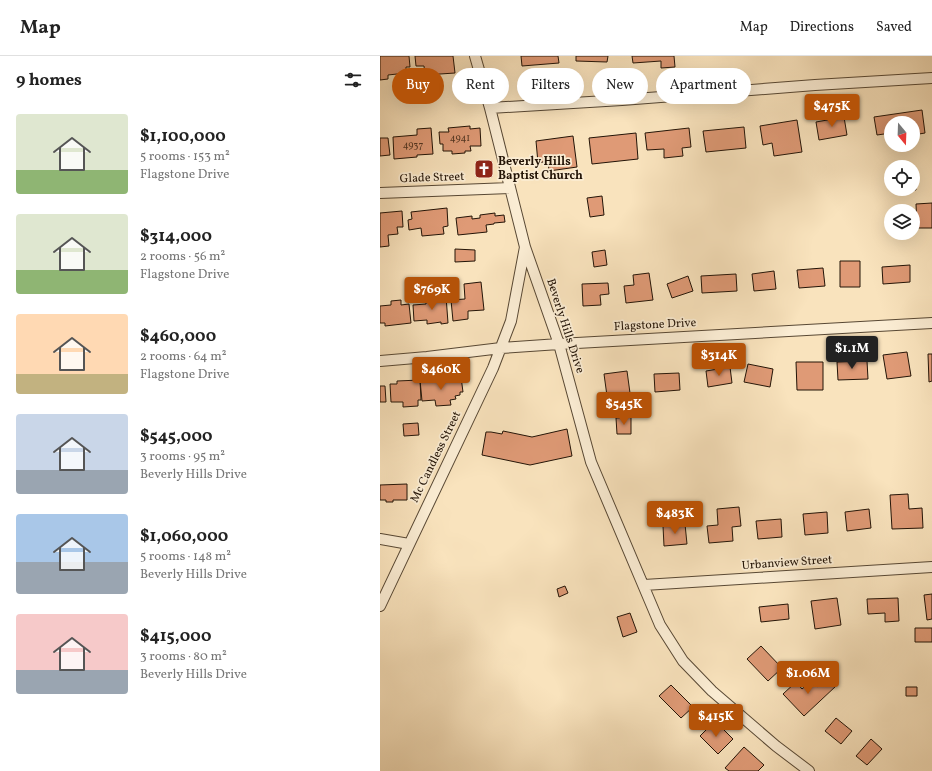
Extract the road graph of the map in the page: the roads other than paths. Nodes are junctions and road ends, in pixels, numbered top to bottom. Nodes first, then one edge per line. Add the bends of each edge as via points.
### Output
1 (475, 56) edge
2 (932, 78) edge
3 (490, 108) junction
4 (510, 188) junction
5 (380, 193) edge
6 (525, 247) junction
7 (932, 322) edge
8 (559, 344) junction
9 (501, 348) junction
10 (380, 361) edge
11 (380, 539) edge
12 (409, 544) junction
13 (932, 567) edge
14 (644, 585) junction
15 (380, 606) edge
16 (809, 771) edge

1 - 3 street, Beverly Hills Drive
2 - 3 street
3 - 4 street, Beverly Hills Drive
4 - 5 street, Glade Street
4 - 6 street, Beverly Hills Drive
6 - 8 street, Beverly Hills Drive
6 - 9 street, Mc Candless Street via 511,321
7 - 8 street, Flagstone Drive
8 - 9 street, Flagstone Drive
8 - 14 street, Beverly Hills Drive via 591,462
9 - 10 street, Flagstone Drive
9 - 12 street, Mc Candless Street
11 - 12 street
12 - 15 street, Mc Candless Street
13 - 14 street, Urbanview Street
14 - 16 street, Beverly Hills Drive via 660,625 683,661 712,691

